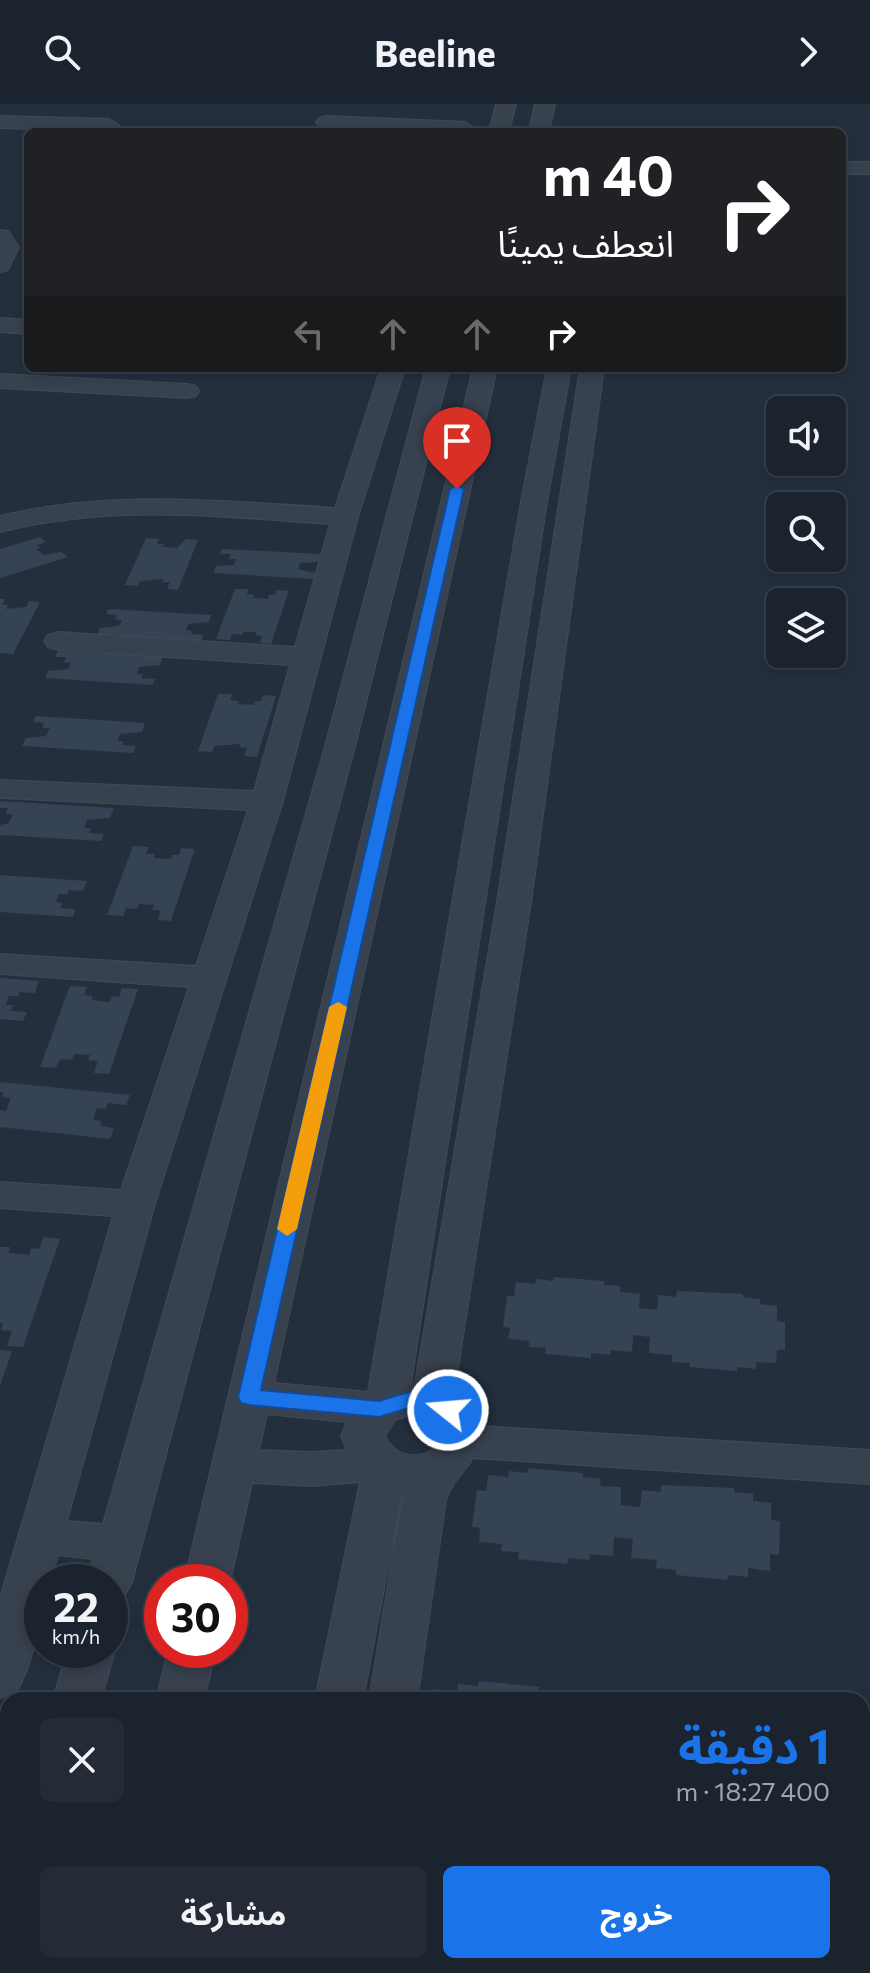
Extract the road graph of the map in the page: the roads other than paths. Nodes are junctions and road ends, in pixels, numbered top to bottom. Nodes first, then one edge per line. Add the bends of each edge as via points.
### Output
1 (119, 104) edge
2 (473, 104) edge
3 (506, 104) edge
4 (545, 104) edge
5 (0, 122) edge
6 (326, 122) dead end
7 (110, 128) edge
8 (430, 128) edge
9 (466, 128) edge
10 (500, 128) edge
11 (540, 128) edge
12 (846, 158) edge
13 (870, 158) edge
14 (846, 168) edge
15 (870, 168) edge
16 (0, 236) edge
17 (5, 272) edge
18 (0, 325) edge
19 (24, 327) edge
20 (392, 372) edge
21 (437, 372) edge
22 (484, 372) edge
23 (558, 372) edge
24 (591, 372) edge
25 (0, 381) edge
26 (187, 391) dead end
27 (534, 502) junction
28 (572, 504) junction
29 (345, 517) junction
30 (0, 524) edge
31 (58, 641) dead end
32 (308, 657) junction
33 (282, 746) junction
34 (339, 750) junction
35 (3, 789) dead end
36 (267, 801) junction
37 (0, 964) edge
38 (211, 978) junction
39 (0, 1195) edge
40 (136, 1204) junction
41 (249, 1397) junction
42 (436, 1403) junction
43 (383, 1406) junction
44 (448, 1455) junction
45 (234, 1465) junction
46 (382, 1465) junction
47 (870, 1467) edge
48 (42, 1536) junction
49 (114, 1563) edge
50 (211, 1564) edge
51 (86, 1668) edge
52 (188, 1668) edge
53 (0, 1678) edge
54 (79, 1692) edge
55 (182, 1692) edge
56 (340, 1692) edge
57 (394, 1692) edge

1 - 7 street
2 - 9 street
3 - 10 street
4 - 11 street
5 - 7 street
6 - 8 street
12 - 13 street
14 - 15 street
16 - 17 street via 8,247
18 - 19 street
20 - 29 street
21 - 34 street
22 - 41 street
23 - 27 street
24 - 28 street
25 - 26 street
27 - 28 street
27 - 43 street
28 - 42 street via 514,902 436,1374
29 - 30 street via 117,504 53,510
29 - 32 street
31 - 32 street
32 - 33 street
33 - 34 street
33 - 36 street
34 - 49 street
35 - 36 street
36 - 38 street
37 - 38 street
38 - 40 street
39 - 40 street
40 - 48 street
41 - 43 street
41 - 45 street
42 - 43 street via 412,1399
42 - 44 street via 457,1419 461,1430
43 - 46 street via 363,1436 371,1456
44 - 46 street via 410,1473
44 - 47 street
44 - 57 street via 424,1500
45 - 46 street
45 - 50 street
46 - 56 street
48 - 49 street
48 - 53 street
51 - 54 street
52 - 55 street

